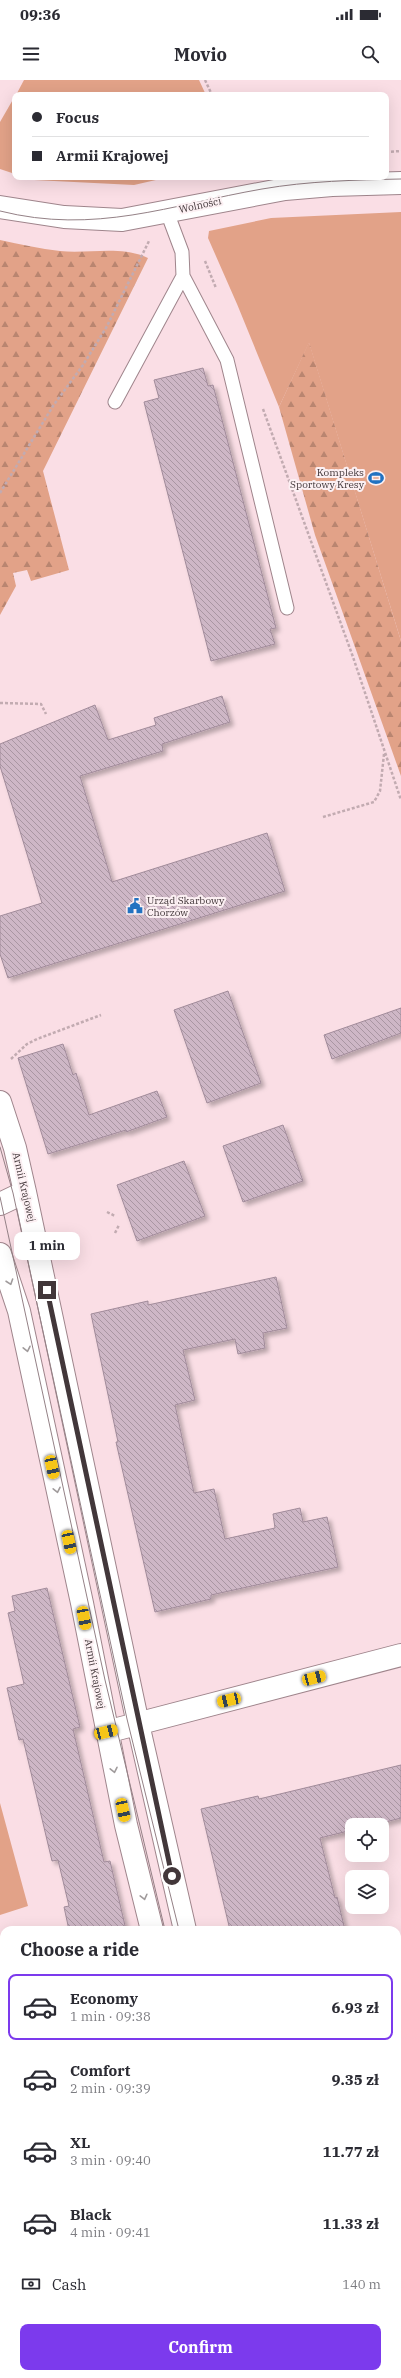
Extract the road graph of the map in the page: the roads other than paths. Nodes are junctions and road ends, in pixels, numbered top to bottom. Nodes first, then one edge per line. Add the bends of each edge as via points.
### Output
1 (401, 183) edge
2 (0, 207) edge
3 (167, 212) junction
4 (183, 276) junction
5 (115, 402) dead end
6 (287, 608) dead end
7 (0, 1102) edge
8 (7, 1150) edge
9 (25, 1192) junction
10 (0, 1204) edge
11 (0, 1254) edge
12 (401, 1655) edge
13 (138, 1724) junction
14 (106, 1732) junction
15 (151, 1926) edge
16 (184, 1926) edge

1 - 3 street, Wolności via 285,189
2 - 3 street, Wolności via 64,217 122,220
3 - 4 lane via 182,252
4 - 5 lane
4 - 6 lane via 227,360
7 - 8 street, Armii Krajowej
8 - 9 street, Armii Krajowej
9 - 10 street
9 - 13 street, Armii Krajowej
11 -> 14 street, Armii Krajowej via 19,1310 82,1603
12 - 13 street
13 - 14 street
13 - 16 street, Armii Krajowej
14 -> 15 street, Armii Krajowej

